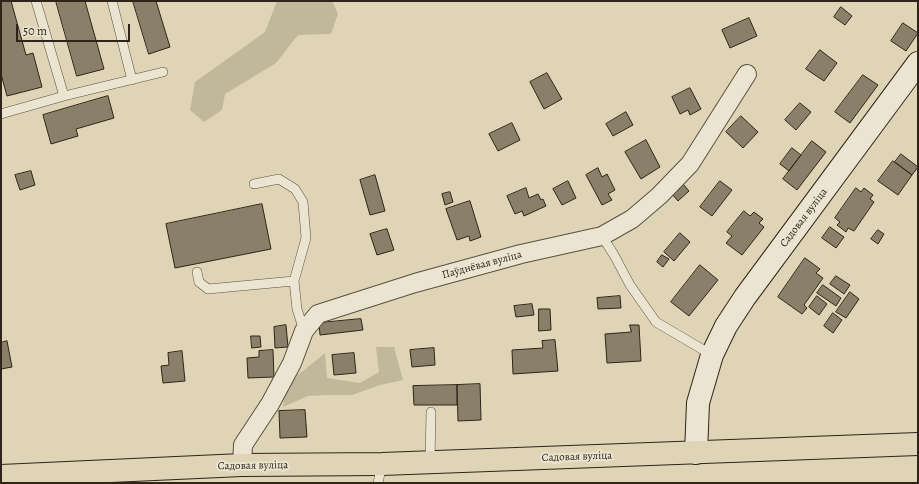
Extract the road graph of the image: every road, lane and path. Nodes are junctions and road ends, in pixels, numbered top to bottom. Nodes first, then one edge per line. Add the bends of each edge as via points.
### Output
1 (36, 1) edge
2 (112, 1) edge
3 (918, 63) edge
4 (163, 72) dead end
5 (746, 74) dead end
6 (132, 80) junction
7 (64, 96) junction
8 (1, 114) edge
9 (254, 184) dead end
10 (602, 236) junction
11 (197, 272) dead end
12 (294, 281) junction
13 (304, 331) junction
14 (712, 355) junction
15 (431, 412) dead end
16 (918, 444) edge
17 (696, 453) junction
18 (430, 462) junction
19 (242, 465) junction
20 (380, 474) edge
21 (1, 476) edge

1 - 7 lane
2 - 6 lane
3 - 14 street, Садовая вуліца via 745,297 726,326
4 - 6 lane
5 - 10 street, Паўднёвая вуліца via 690,164 660,196 632,219
6 - 7 lane
7 - 8 lane
9 - 12 lane via 279,180 295,189 303,202 306,238
10 - 13 street, Паўднёвая вуліца via 490,262 341,306 318,314
10 - 14 lane via 630,285 656,322
11 - 12 lane via 199,282 208,289
12 - 13 lane via 297,309
13 - 19 street, Паўднёвая вуліца via 292,363 244,445
14 - 17 street, Садовая вуліца via 698,403
15 - 18 lane
16 - 17 main road
17 - 18 main road, Садовая вуліца
18 - 20 main road, Садовая вуліца
19 - 20 main road, Садовая вуліца
19 - 21 main road, Садовая вуліца

